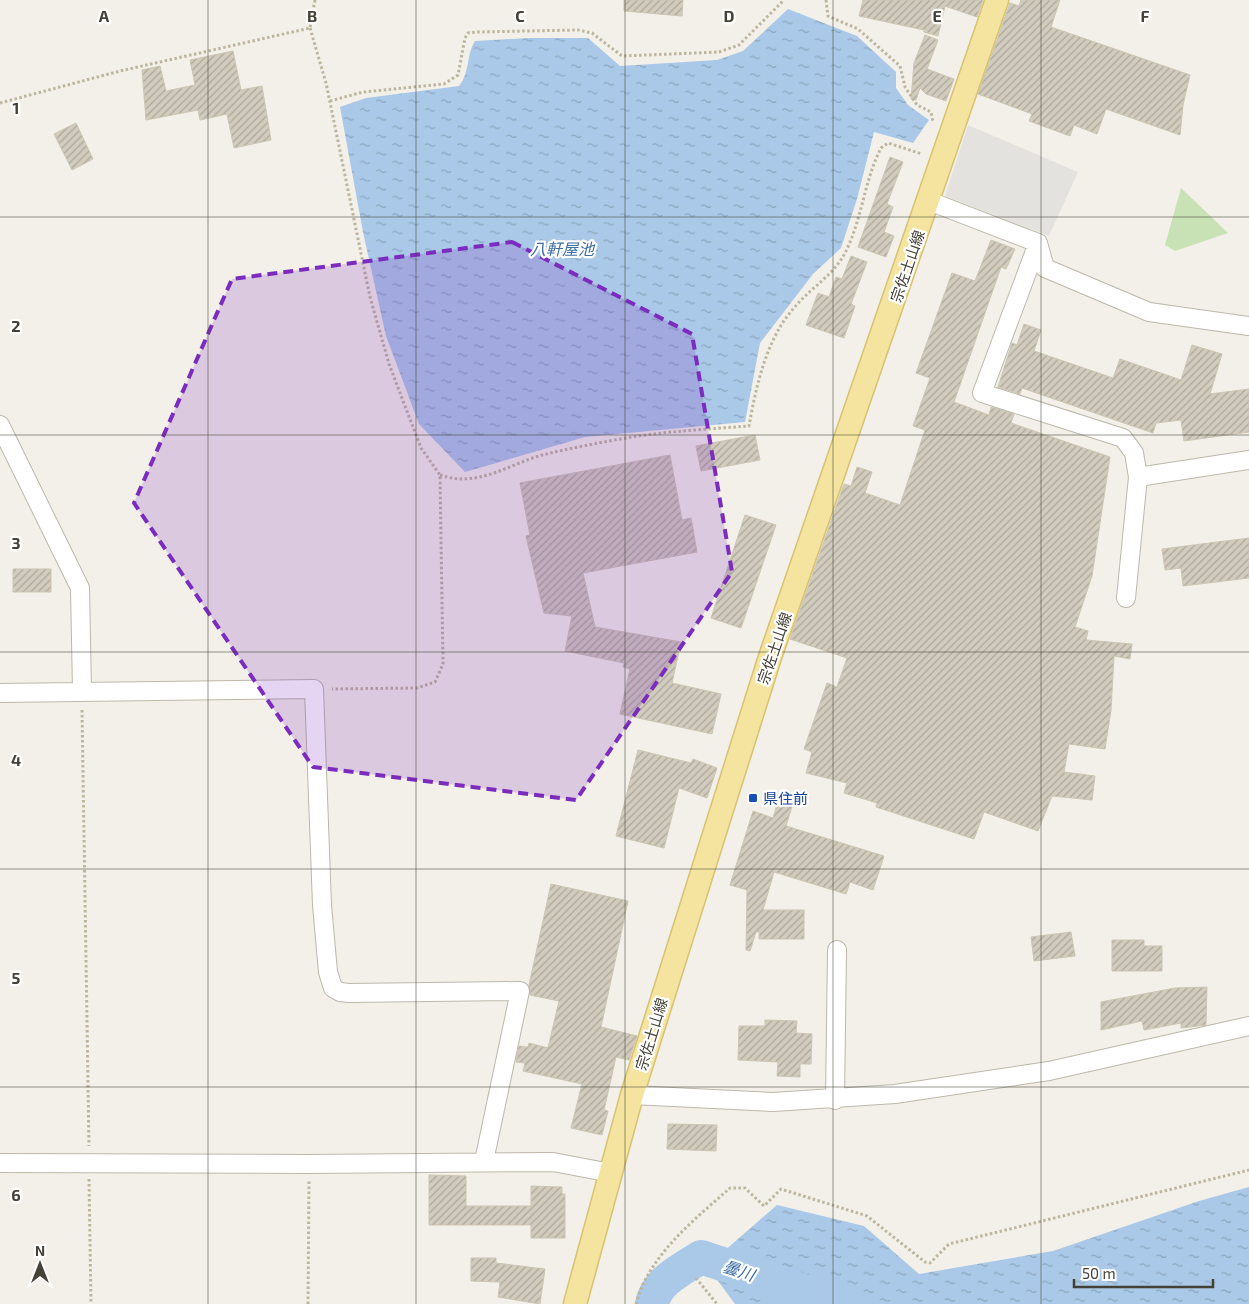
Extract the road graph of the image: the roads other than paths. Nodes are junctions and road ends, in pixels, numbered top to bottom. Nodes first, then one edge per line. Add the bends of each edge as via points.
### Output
1 (997, 0) edge
2 (929, 201) junction
3 (1038, 244) junction
4 (1249, 326) edge
5 (0, 425) edge
6 (1249, 460) edge
7 (1138, 477) junction
8 (1126, 598) dead end
9 (82, 691) junction
10 (0, 693) edge
11 (837, 950) dead end
12 (1249, 1026) edge
13 (632, 1095) junction
14 (835, 1100) junction
15 (484, 1161) junction
16 (0, 1163) edge
17 (611, 1173) junction
18 (575, 1304) edge

1 - 2 main road, 宗佐土山線
2 - 3 street
2 - 13 main road, 宗佐土山線 via 770,657
3 - 4 street via 1045,268 1149,312
3 - 7 street via 982,393 1123,438 1134,453
5 - 9 street via 80,588
6 - 7 street
7 - 8 street
9 - 10 street
9 - 15 street via 314,689 322,905 328,972 333,988 349,993 520,991
11 - 14 street
12 - 14 street via 1049,1071 944,1089
13 - 14 street via 773,1102
13 - 17 main road, 宗佐土山線
15 - 16 street
15 - 17 street via 553,1162
17 - 18 main road, 宗佐土山線

